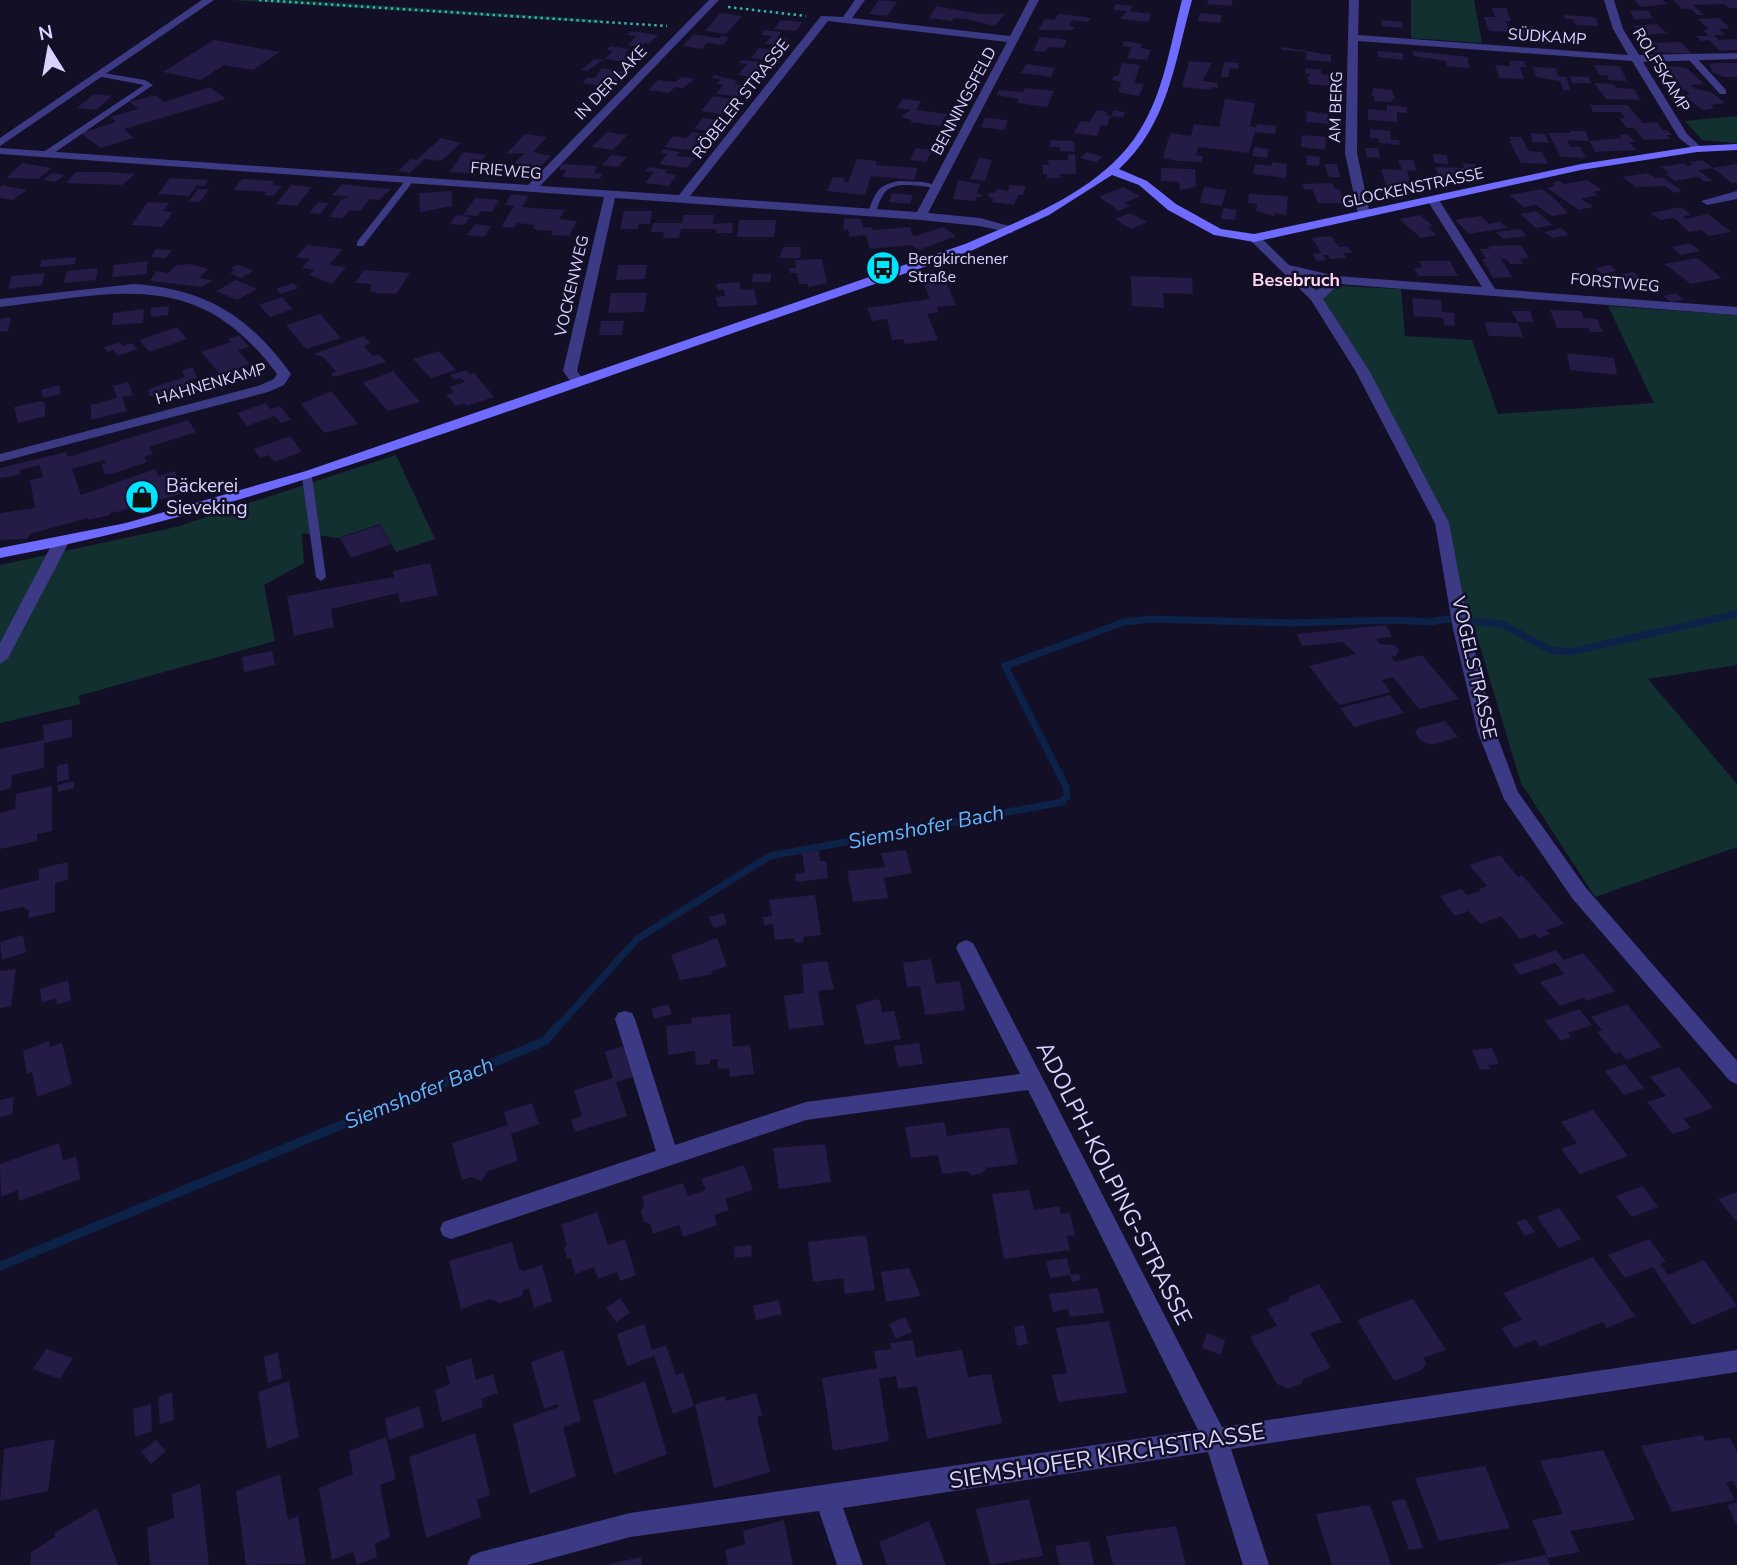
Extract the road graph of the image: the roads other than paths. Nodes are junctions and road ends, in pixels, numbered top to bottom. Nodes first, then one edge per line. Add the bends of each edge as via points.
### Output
1 (209, 0) edge
2 (860, 0) edge
3 (1034, 0) edge
4 (1187, 0) edge
5 (1354, 0) edge
6 (1609, 0) edge
7 (712, 2) edge
8 (846, 20) junction
9 (1354, 38) junction
10 (1014, 40) junction
11 (1737, 56) edge
12 (1636, 58) junction
13 (1692, 58) junction
14 (100, 74) junction
15 (1723, 92) dead end
16 (0, 143) edge
17 (1737, 147) edge
18 (1697, 149) junction
19 (0, 150) edge
20 (48, 153) junction
21 (1111, 170) junction
22 (411, 179) junction
23 (937, 186) junction
24 (531, 188) junction
25 (610, 195) junction
26 (1737, 195) edge
27 (682, 199) junction
28 (1433, 200) junction
29 (1707, 201) dead end
30 (872, 212) junction
31 (1364, 214) junction
32 (920, 216) junction
33 (1009, 230) junction
34 (1254, 238) junction
35 (360, 244) dead end
36 (1284, 267) junction
37 (1336, 280) junction
38 (1490, 290) junction
39 (1316, 298) junction
40 (0, 303) edge
41 (1737, 311) edge
42 (578, 382) junction
43 (0, 457) edge
44 (307, 477) junction
45 (60, 544) junction
46 (0, 553) edge
47 (321, 577) dead end
48 (0, 658) edge
49 (966, 948) dead end
50 (625, 1019) dead end
51 (1737, 1075) edge
52 (1032, 1081) junction
53 (668, 1155) junction
54 (451, 1229) dead end
55 (1737, 1361) edge
56 (1216, 1440) junction
57 (827, 1498) junction
58 (533, 1557) edge
59 (480, 1565) edge
60 (850, 1565) edge
61 (1256, 1565) edge

1 - 14 street
2 - 8 street
3 - 10 street, BENNINGSFELD
4 - 21 street via 1150,124 1134,149
5 - 9 street, AM BERG
6 - 12 street, ROLFSKAMP via 1618,29
7 - 24 street, IN DER LAKE
8 - 10 street
8 - 27 street, RÖBELER STRASSE via 825,18
9 - 12 street, SÜDKAMP
9 - 31 street, AM BERG via 1351,153
10 - 23 street, BENNINGSFELD
11 - 13 street, SÜDKAMP
12 - 13 street, SÜDKAMP
12 - 18 street, ROLFSKAMP via 1683,136
13 - 15 lane
14 - 16 street
14 - 20 lane via 149,85
17 - 18 street, GLOCKENSTRASSE
18 - 28 street, GLOCKENSTRASSE via 1580,167
19 - 20 street, FRIEWEG
20 - 22 street, FRIEWEG
21 - 33 street via 1057,206
21 - 34 street, GLOCKENSTRASSE via 1143,183 1172,207 1218,232
22 - 24 street, FRIEWEG
22 - 35 lane
23 - 30 lane via 884,188
23 - 32 street, BENNINGSFELD
24 - 25 street, FRIEWEG
25 - 27 street, FRIEWEG
25 - 42 street, VOCKENWEG via 570,371
26 - 29 street
27 - 30 street, FRIEWEG
28 - 31 street, GLOCKENSTRASSE
28 - 38 street
30 - 32 street, FRIEWEG
31 - 34 street, GLOCKENSTRASSE
32 - 33 street, FRIEWEG
33 - 42 street
34 - 36 street, VOGELSTRASSE
36 - 37 street, FORSTWEG
36 - 39 street, VOGELSTRASSE
37 - 38 street, FORSTWEG
37 - 39 street
38 - 41 street, FORSTWEG
39 - 51 street, VOGELSTRASSE via 1363,372 1442,523 1487,733 1510,794 1579,893
40 - 43 street, HAHNENKAMP via 154,288 228,316 252,334 284,374 279,383 263,389
42 - 44 street
44 - 45 street via 155,522
44 - 47 lane
45 - 46 street
45 - 48 street
49 - 52 street, ADOLPH-KOLPING-STRASSE
50 - 53 street
52 - 53 street via 806,1111
52 - 56 street, ADOLPH-KOLPING-STRASSE
53 - 54 street
55 - 56 street, SIEMSHOFER KIRCHSTRASSE
56 - 57 street, SIEMSHOFER KIRCHSTRASSE
56 - 61 street, ADOLPH-KOLPING-STRASSE
57 - 58 street, SIEMSHOFER KIRCHSTRASSE via 630,1525
57 - 60 street
58 - 59 street, SIEMSHOFER KIRCHSTRASSE

